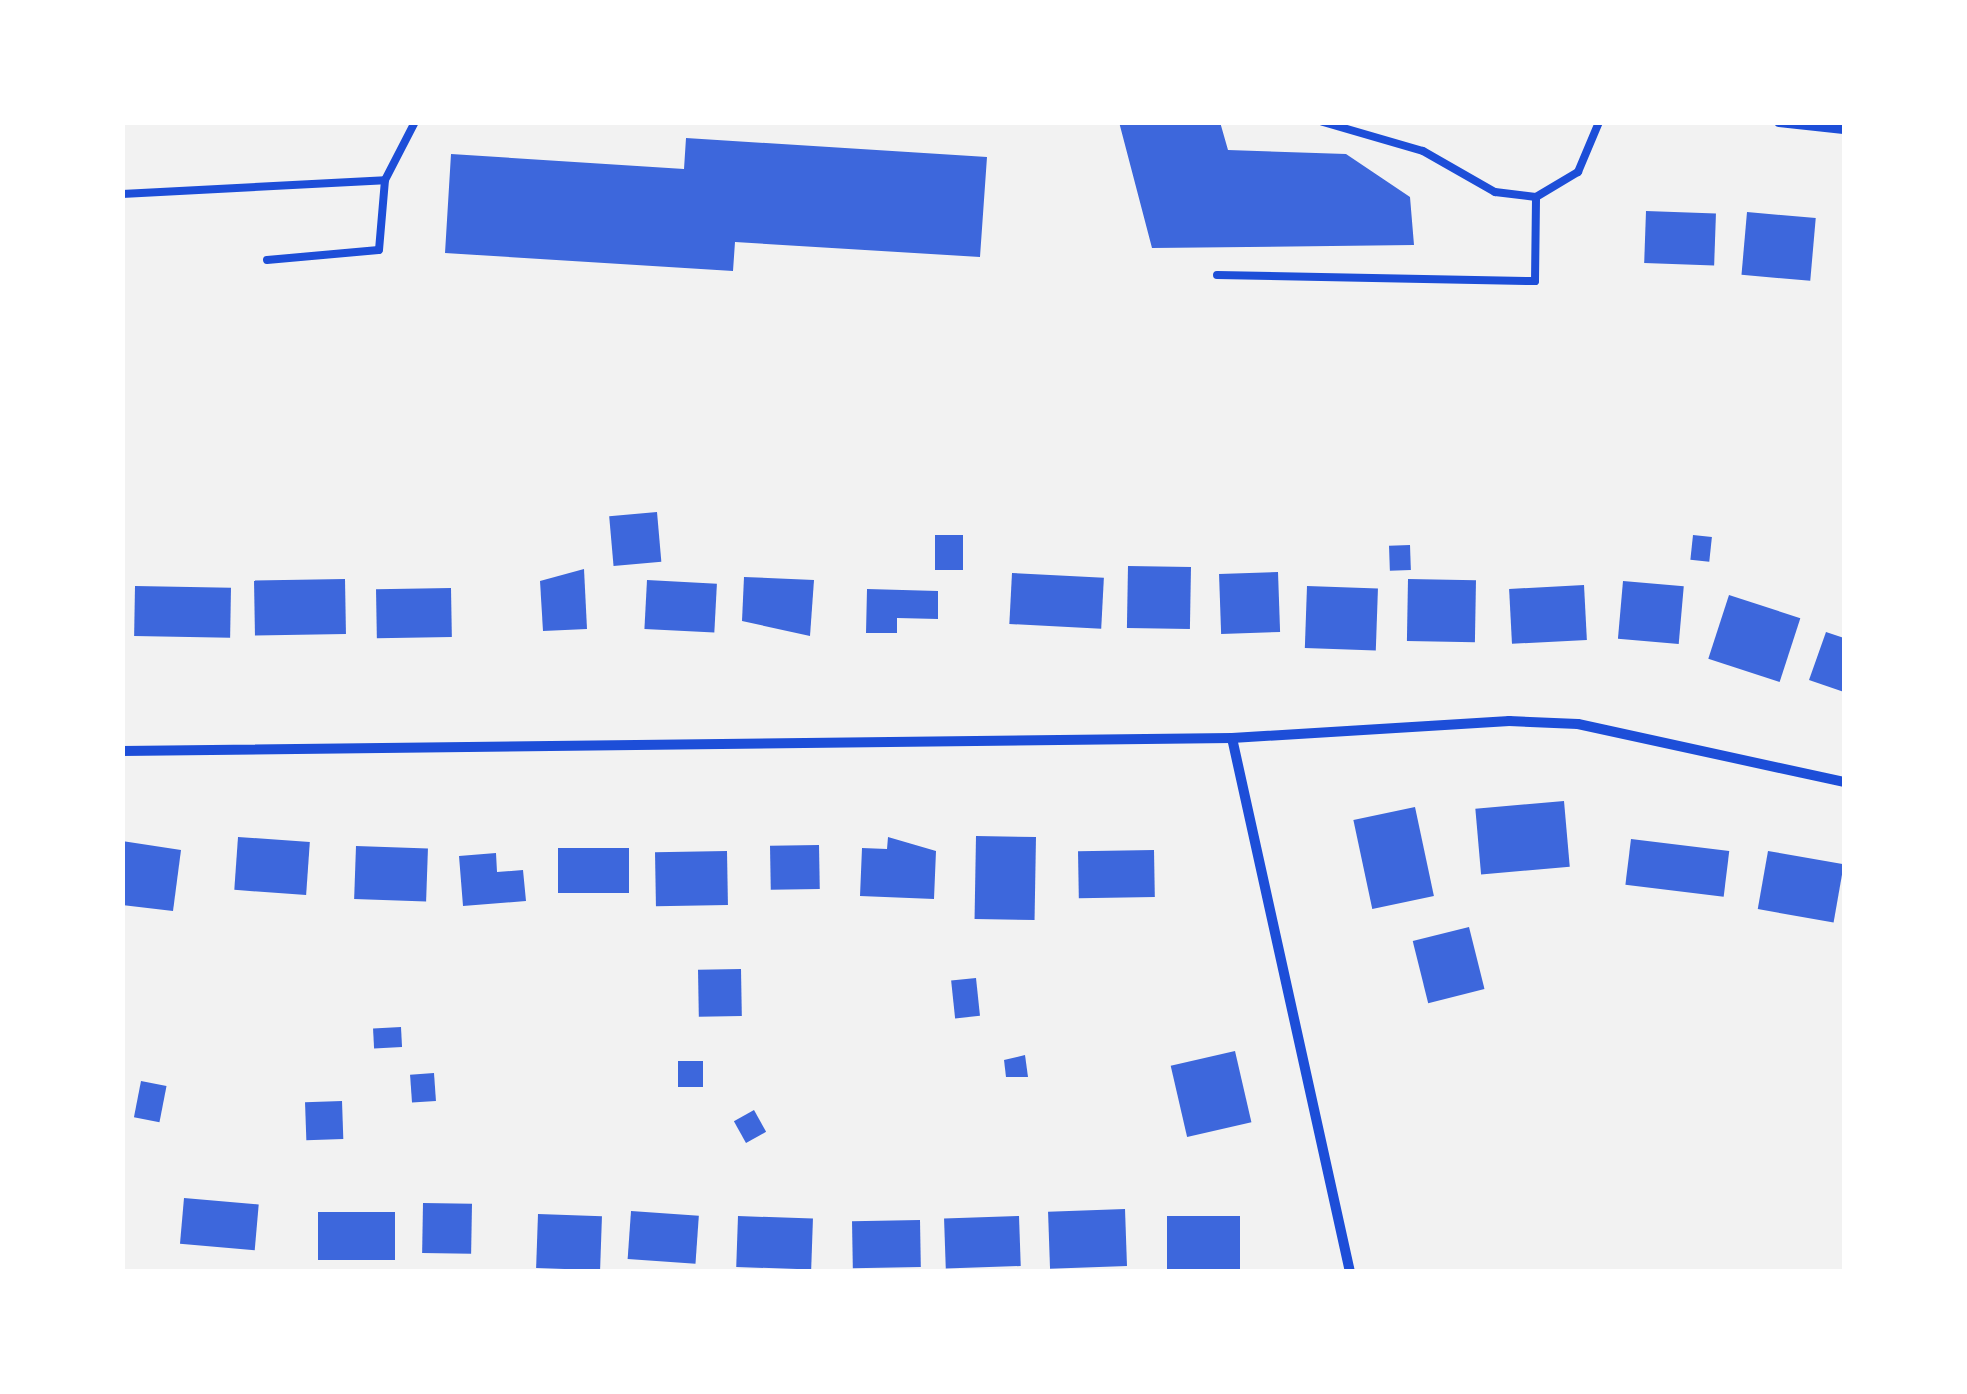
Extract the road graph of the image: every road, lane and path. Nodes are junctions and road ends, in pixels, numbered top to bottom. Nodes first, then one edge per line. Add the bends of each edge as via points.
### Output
1 (415, 122) edge
2 (1323, 122) edge
3 (1599, 122) edge
4 (1780, 122) edge
5 (1844, 129) edge
6 (385, 180) junction
7 (122, 194) edge
8 (1536, 198) junction
9 (267, 260) dead end
10 (1217, 275) dead end
11 (1232, 738) junction
12 (122, 750) edge
13 (1844, 782) edge
14 (1350, 1272) edge

1 - 6 lane
2 - 8 lane via 1423,151 1495,192
3 - 8 lane via 1578,172
4 - 5 street
6 - 7 lane
6 - 9 lane via 379,250
8 - 10 lane via 1535,281
11 - 12 street
11 - 13 street via 1578,724
11 - 14 street

